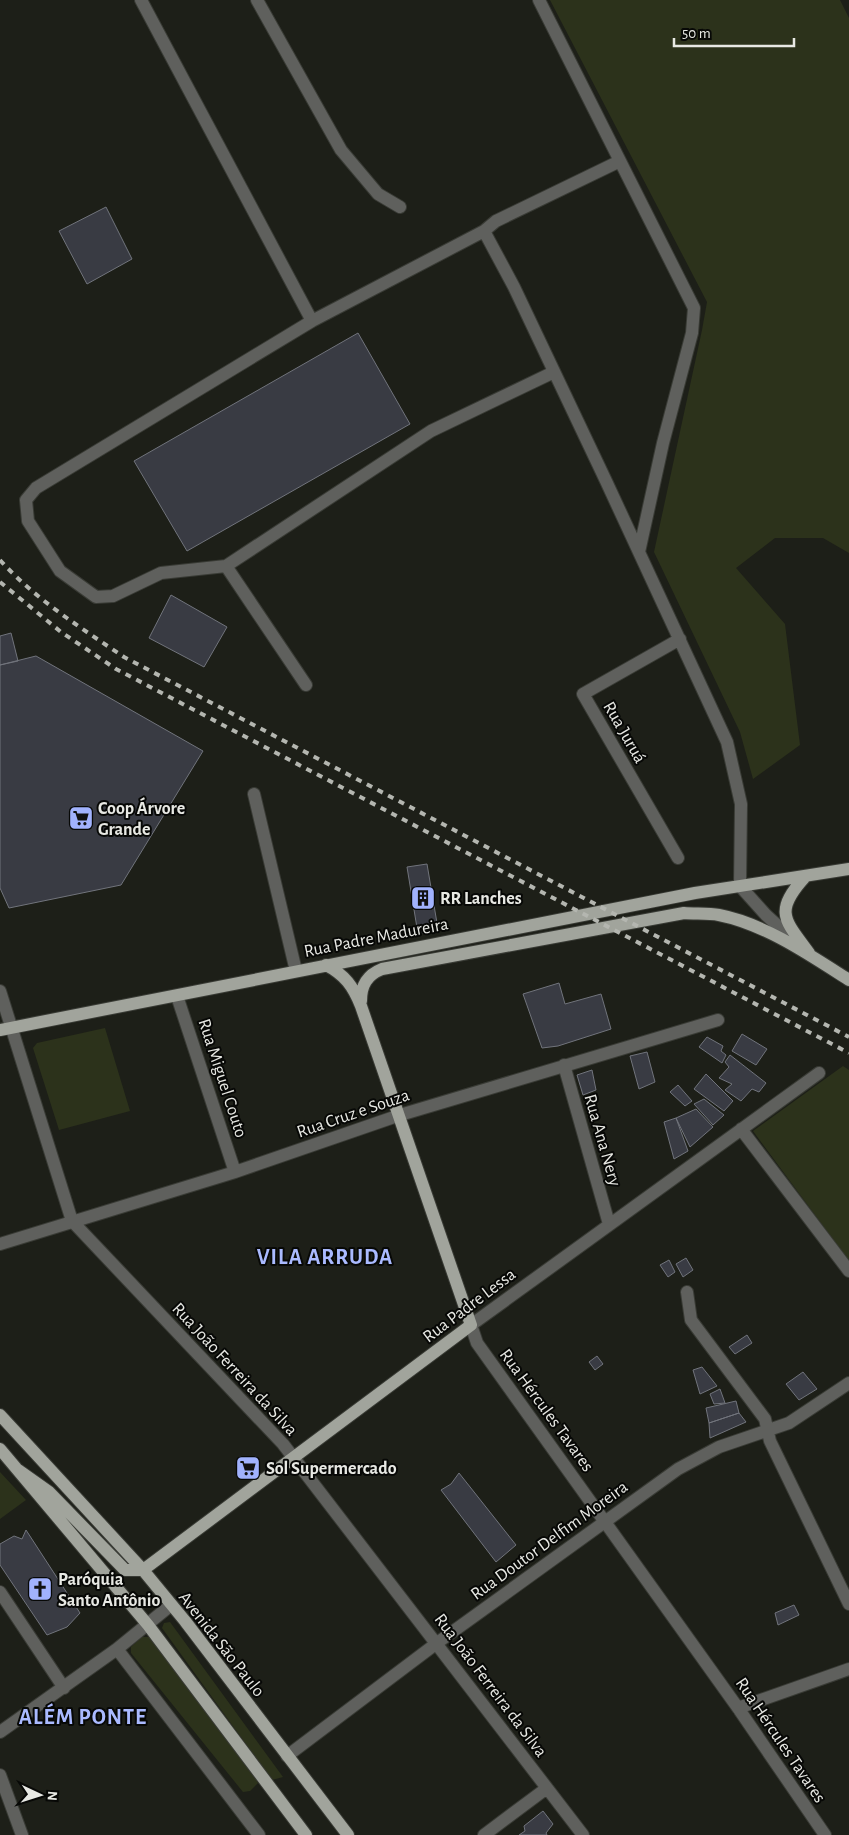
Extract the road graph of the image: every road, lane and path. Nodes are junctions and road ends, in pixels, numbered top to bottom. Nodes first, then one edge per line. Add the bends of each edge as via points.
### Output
1 (141, 0) edge
2 (257, 0) edge
3 (539, 0) edge
4 (620, 161) junction
5 (400, 207) dead end
6 (484, 231) junction
7 (312, 321) junction
8 (554, 372) junction
9 (638, 552) junction
10 (226, 566) junction
11 (680, 639) junction
12 (306, 685) dead end
13 (254, 794) dead end
14 (678, 858) dead end
15 (849, 869) edge
16 (805, 877) junction
17 (740, 886) junction
18 (812, 957) junction
19 (326, 965) junction
20 (296, 971) junction
21 (849, 980) edge
22 (0, 991) edge
23 (177, 996) junction
24 (361, 1006) junction
25 (718, 1020) dead end
26 (5, 1029) edge
27 (564, 1066) junction
28 (820, 1073) dead end
29 (400, 1115) junction
30 (741, 1129) junction
31 (235, 1172) junction
32 (72, 1221) junction
33 (609, 1224) junction
34 (0, 1244) edge
35 (849, 1271) edge
36 (687, 1292) dead end
37 (471, 1325) junction
38 (849, 1383) edge
39 (0, 1415) edge
40 (769, 1431) junction
41 (0, 1449) edge
42 (294, 1458) junction
43 (18, 1470) junction
44 (606, 1520) junction
45 (143, 1570) junction
46 (0, 1592) edge
47 (849, 1604) edge
48 (171, 1606) junction
49 (148, 1625) junction
50 (437, 1643) junction
51 (117, 1649) junction
52 (849, 1669) edge
53 (64, 1688) junction
54 (738, 1708) junction
55 (0, 1732) edge
56 (288, 1756) junction
57 (0, 1775) edge
58 (546, 1788) junction
59 (822, 1834) edge
60 (22, 1835) edge
61 (259, 1835) edge
62 (306, 1835) edge
63 (348, 1835) edge
64 (484, 1835) edge
65 (583, 1835) edge

1 - 7 street
2 - 5 street via 341,150 378,194
3 - 4 street
4 - 6 street via 496,221
4 - 9 street via 694,308 692,333
6 - 7 street
6 - 8 street
7 - 10 street via 36,488 26,500 28,521 60,571 96,597 113,596 161,574
8 - 9 street
8 - 10 street via 431,432
9 - 11 street
10 - 12 street
11 - 14 street, Rua Juruá via 583,694
11 - 17 street via 726,742 741,804
13 - 20 street
15 - 16 main road, Rua Padre Madureira
16 - 17 main road, Rua Padre Madureira
16 - 18 main road via 789,897 784,915
17 - 18 street
17 - 19 main road, Rua Padre Madureira
18 - 21 main road, Rua Padre Madureira
18 - 24 main road, Rua Padre Madureira via 760,929 719,915 684,913 382,969 372,973 361,988
19 - 20 main road, Rua Padre Madureira
19 - 24 main road, Rua Hércules Tavares via 340,972 353,986
20 - 23 main road, Rua Padre Madureira
22 - 26 street, Rua João Ferreira da Silva
23 - 26 main road, Rua Padre Madureira
23 - 31 street, Rua Miguel Couto
24 - 29 main road, Rua Hércules Tavares
25 - 27 street, Rua Cruz e Souza
26 - 32 street, Rua João Ferreira da Silva
27 - 29 street, Rua Cruz e Souza
27 - 33 street, Rua Ana Nery
28 - 30 street, Rua Padre Lessa
29 - 31 street, Rua Cruz e Souza
29 - 37 main road, Rua Hércules Tavares
30 - 33 street, Rua Padre Lessa
30 - 35 street
31 - 32 street, Rua Cruz e Souza
32 - 34 street, Rua Cruz e Souza
32 - 42 street, Rua João Ferreira da Silva
33 - 37 street, Rua Padre Lessa
36 - 40 street via 691,1320 765,1419
37 - 42 main road, Rua Padre Lessa
37 - 44 street, Rua Hércules Tavares via 477,1342
38 - 40 street, Rua Doutor Delfim Moreira via 789,1423
39 - 45 main road, Avenida São Paulo
40 - 44 street, Rua Doutor Delfim Moreira via 719,1447 678,1469
40 - 47 street via 770,1441
41 - 43 main road
42 - 45 main road, Rua Padre Lessa
42 - 50 street, Rua João Ferreira da Silva
43 - 45 main road via 49,1492 125,1570
43 - 49 main road
44 - 50 street, Rua Doutor Delfim Moreira
44 - 54 street, Rua Hércules Tavares
45 - 48 main road, Avenida São Paulo
46 - 53 street
48 - 49 street
48 - 56 main road, Avenida São Paulo
49 - 51 street
49 - 62 main road
50 - 56 street, Rua Doutor Delfim Moreira
50 - 58 street, Rua João Ferreira da Silva
51 - 53 street
51 - 61 street
52 - 54 street
53 - 55 street
54 - 59 street, Rua Hércules Tavares
56 - 63 main road, Avenida São Paulo
57 - 60 street
58 - 64 street
58 - 65 street, Rua João Ferreira da Silva

